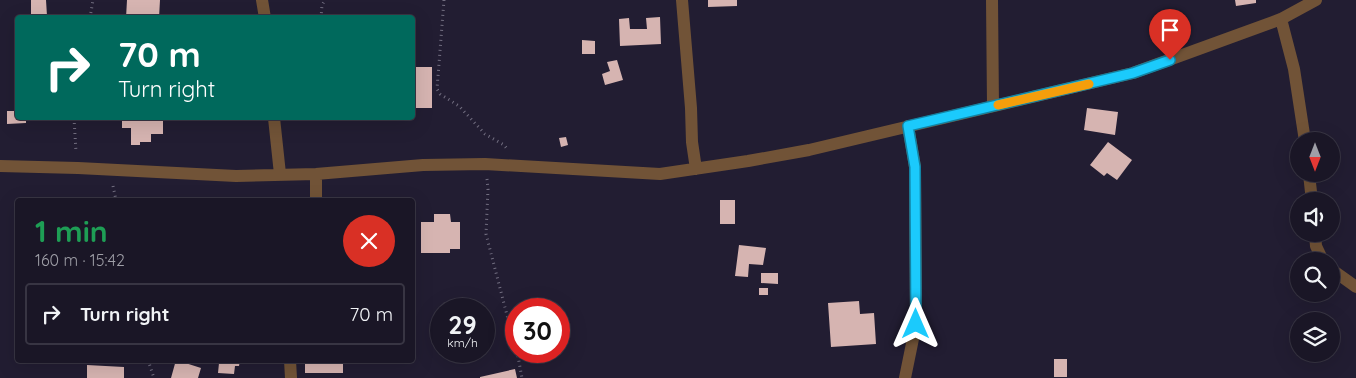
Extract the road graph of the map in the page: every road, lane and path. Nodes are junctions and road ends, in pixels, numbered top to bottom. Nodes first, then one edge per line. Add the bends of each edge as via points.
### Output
1 (93, 0) edge
2 (262, 0) edge
3 (325, 0) edge
4 (444, 0) edge
5 (682, 0) edge
6 (992, 0) edge
7 (1316, 0) edge
8 (90, 15) edge
9 (264, 15) edge
10 (321, 15) edge
11 (1281, 20) junction
12 (993, 106) junction
13 (74, 120) edge
14 (274, 120) edge
15 (908, 126) junction
16 (1304, 132) edge
17 (485, 164) junction
18 (521, 165) junction
19 (0, 166) edge
20 (78, 168) junction
21 (696, 169) junction
22 (280, 174) junction
23 (316, 174) junction
24 (316, 198) edge
25 (1340, 276) edge
26 (1356, 287) edge
27 (505, 307) edge
28 (149, 363) edge
29 (290, 363) edge
30 (519, 363) edge
31 (154, 378) edge
32 (291, 378) edge
33 (522, 378) edge
34 (905, 378) edge

1 - 8 path
2 - 9 street
3 - 10 path
4 - 18 path via 437,89 459,106 485,134 504,145
5 - 21 street
6 - 12 street
7 - 11 street
11 - 12 street via 1133,73
11 - 16 street via 1294,69
12 - 15 street
13 - 20 path
14 - 22 street
15 - 21 street via 809,150
15 - 34 street via 915,167 916,324
17 - 18 street
17 - 23 street via 423,165
17 - 27 path via 488,189 486,234
18 - 21 street via 660,174
19 - 20 street
20 - 22 street via 236,176
22 - 23 street
23 - 24 street
25 - 26 street
28 - 31 path
29 - 32 street
30 - 33 path

